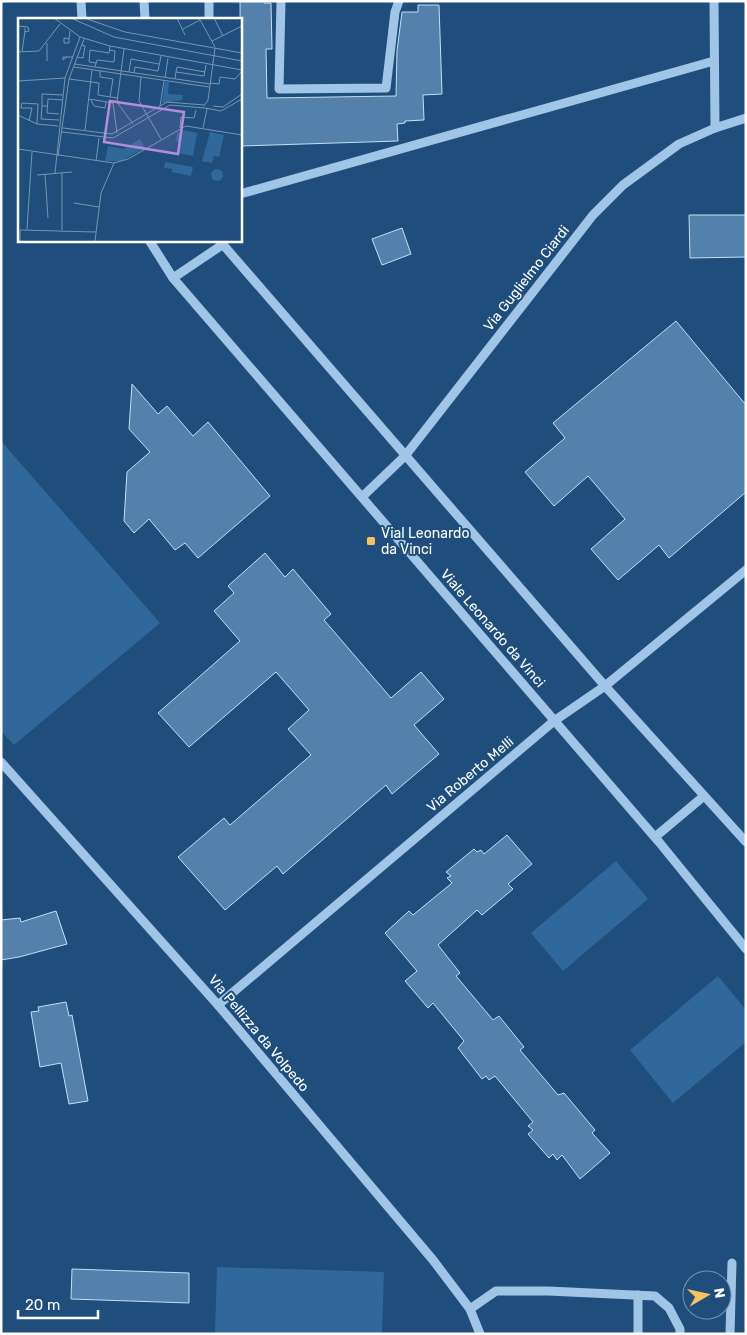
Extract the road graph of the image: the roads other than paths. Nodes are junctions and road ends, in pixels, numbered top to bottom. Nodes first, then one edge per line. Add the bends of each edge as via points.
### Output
1 (81, 1) edge
2 (144, 1) edge
3 (209, 1) edge
4 (281, 1) edge
5 (399, 1) edge
6 (714, 1) edge
7 (82, 18) edge
8 (145, 18) edge
9 (209, 18) edge
10 (714, 61) junction
11 (746, 118) edge
12 (715, 128) junction
13 (241, 194) edge
14 (150, 241) edge
15 (221, 243) edge
16 (173, 278) junction
17 (406, 456) junction
18 (362, 497) junction
19 (746, 570) edge
20 (605, 686) junction
21 (554, 721) junction
22 (1, 762) edge
23 (704, 796) junction
24 (655, 837) junction
25 (746, 842) edge
26 (746, 949) edge
27 (218, 1005) junction
28 (732, 1263) dead end
29 (638, 1296) junction
30 (470, 1310) junction
31 (480, 1334) edge
32 (638, 1334) edge
33 (680, 1334) edge
34 (730, 1334) edge

1 - 7 street
2 - 8 street
3 - 9 street
4 - 5 street via 278,88 386,88
6 - 10 street
10 - 12 street
10 - 13 street
11 - 12 street, Via Guglielmo Ciardi
12 - 17 street, Via Guglielmo Ciardi via 680,144 623,186 593,215
14 - 16 street, Viale Leonardo da Vinci
15 - 16 street
15 - 17 street
16 - 18 street, Viale Leonardo da Vinci
17 - 18 street, Via Guglielmo Ciardi
17 - 20 street
18 - 21 street, Viale Leonardo da Vinci
19 - 20 street, Via Roberto Melli
20 - 21 street, Via Roberto Melli
20 - 23 street
21 - 24 street, Viale Leonardo da Vinci
21 - 27 street, Via Roberto Melli
22 - 27 street, Via Pellizza da Volpedo
23 - 24 street
23 - 25 street
24 - 26 street, Viale Leonardo da Vinci
27 - 30 street, Via Pellizza da Volpedo via 433,1260
28 - 34 street
29 - 30 street via 496,1291
29 - 32 street
29 - 33 street via 655,1296 669,1308
30 - 31 street, Via Pellizza da Volpedo

